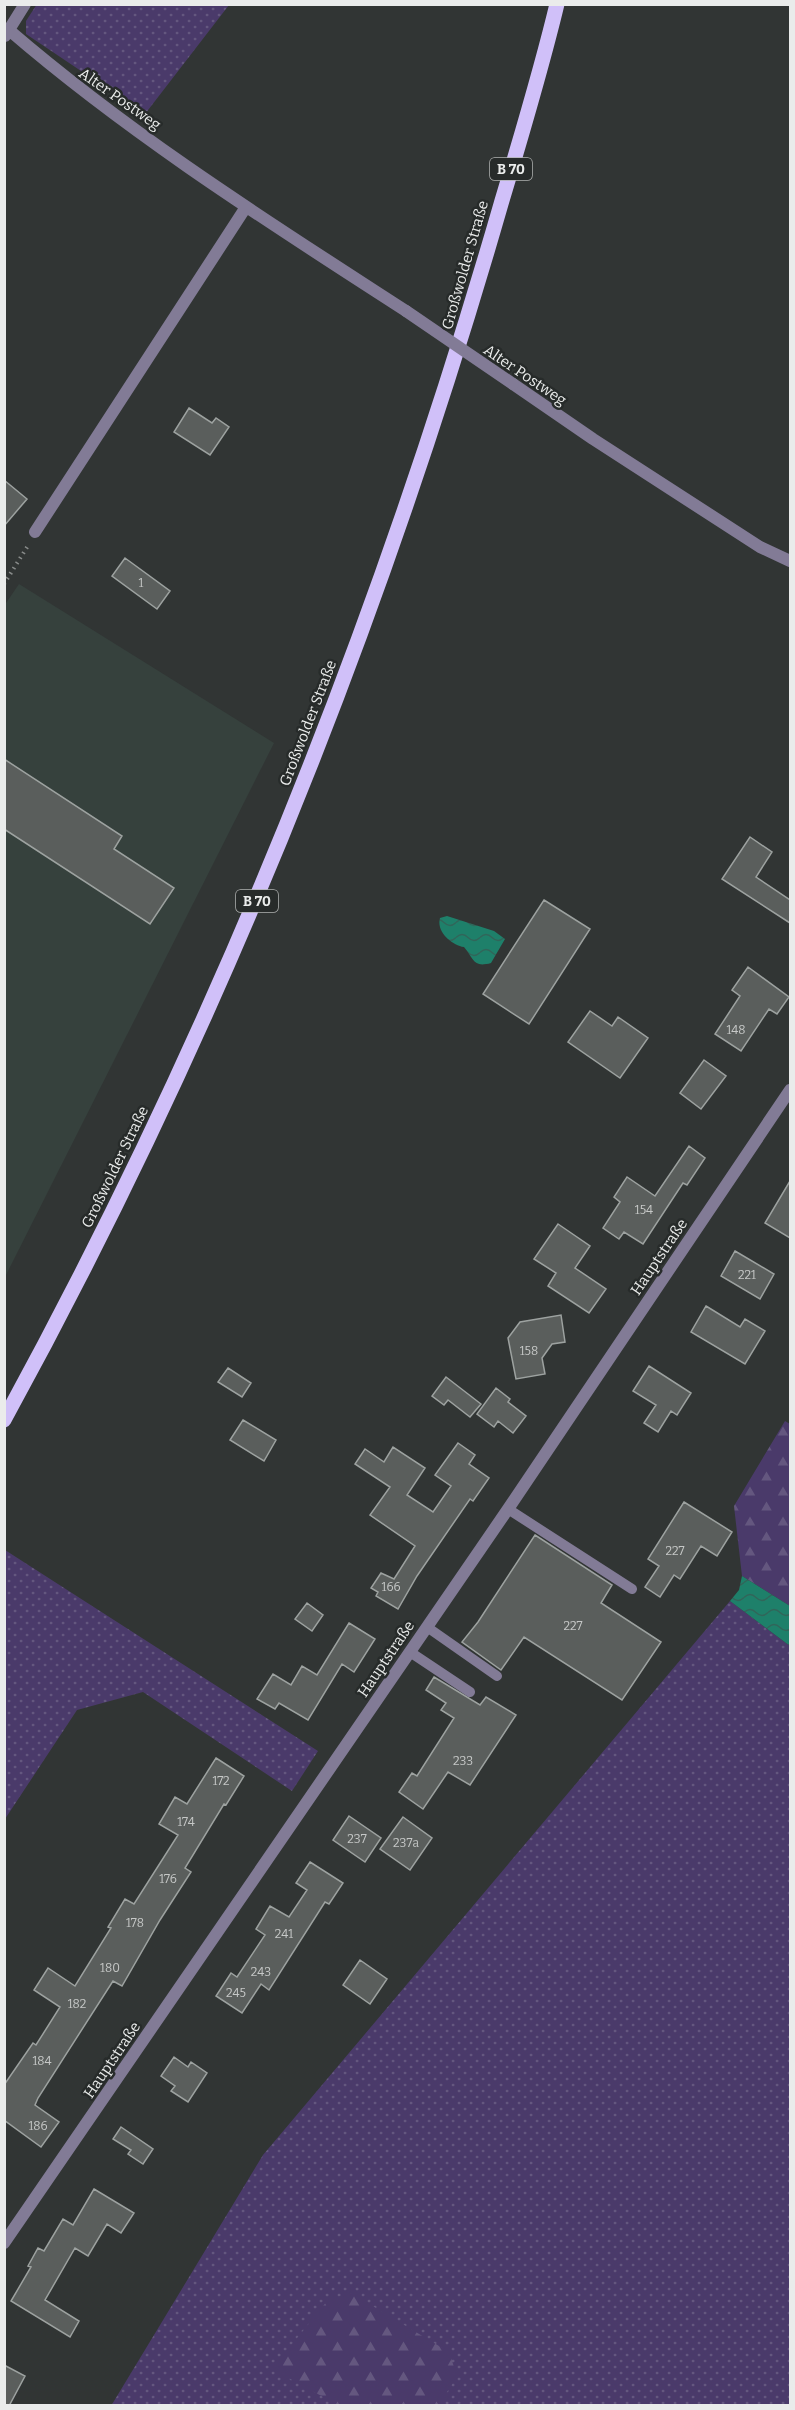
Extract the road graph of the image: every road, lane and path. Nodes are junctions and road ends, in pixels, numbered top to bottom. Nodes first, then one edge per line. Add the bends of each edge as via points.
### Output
1 (25, 4) edge
2 (557, 4) edge
3 (7, 34) edge
4 (246, 207) junction
5 (35, 532) joint
6 (790, 561) edge
7 (4, 584) edge
8 (790, 1090) edge
9 (4, 1420) edge
10 (508, 1509) junction
11 (632, 1589) dead end
12 (427, 1627) junction
13 (410, 1652) junction
14 (497, 1676) dead end
15 (470, 1692) dead end
16 (4, 2243) edge

1 - 3 street
2 - 9 main road, Großwolder Straße / B 70 via 461,343 326,730 254,908 169,1098 82,1275
3 - 4 street, Alter Postweg
4 - 5 street
4 - 6 street, Alter Postweg, bridge via 593,440 750,541
5 - 7 path
8 - 10 street, Hauptstraße
10 - 11 lane
10 - 12 street, Hauptstraße
12 - 13 street, Hauptstraße
12 - 14 lane
13 - 15 lane
13 - 16 street, Hauptstraße

